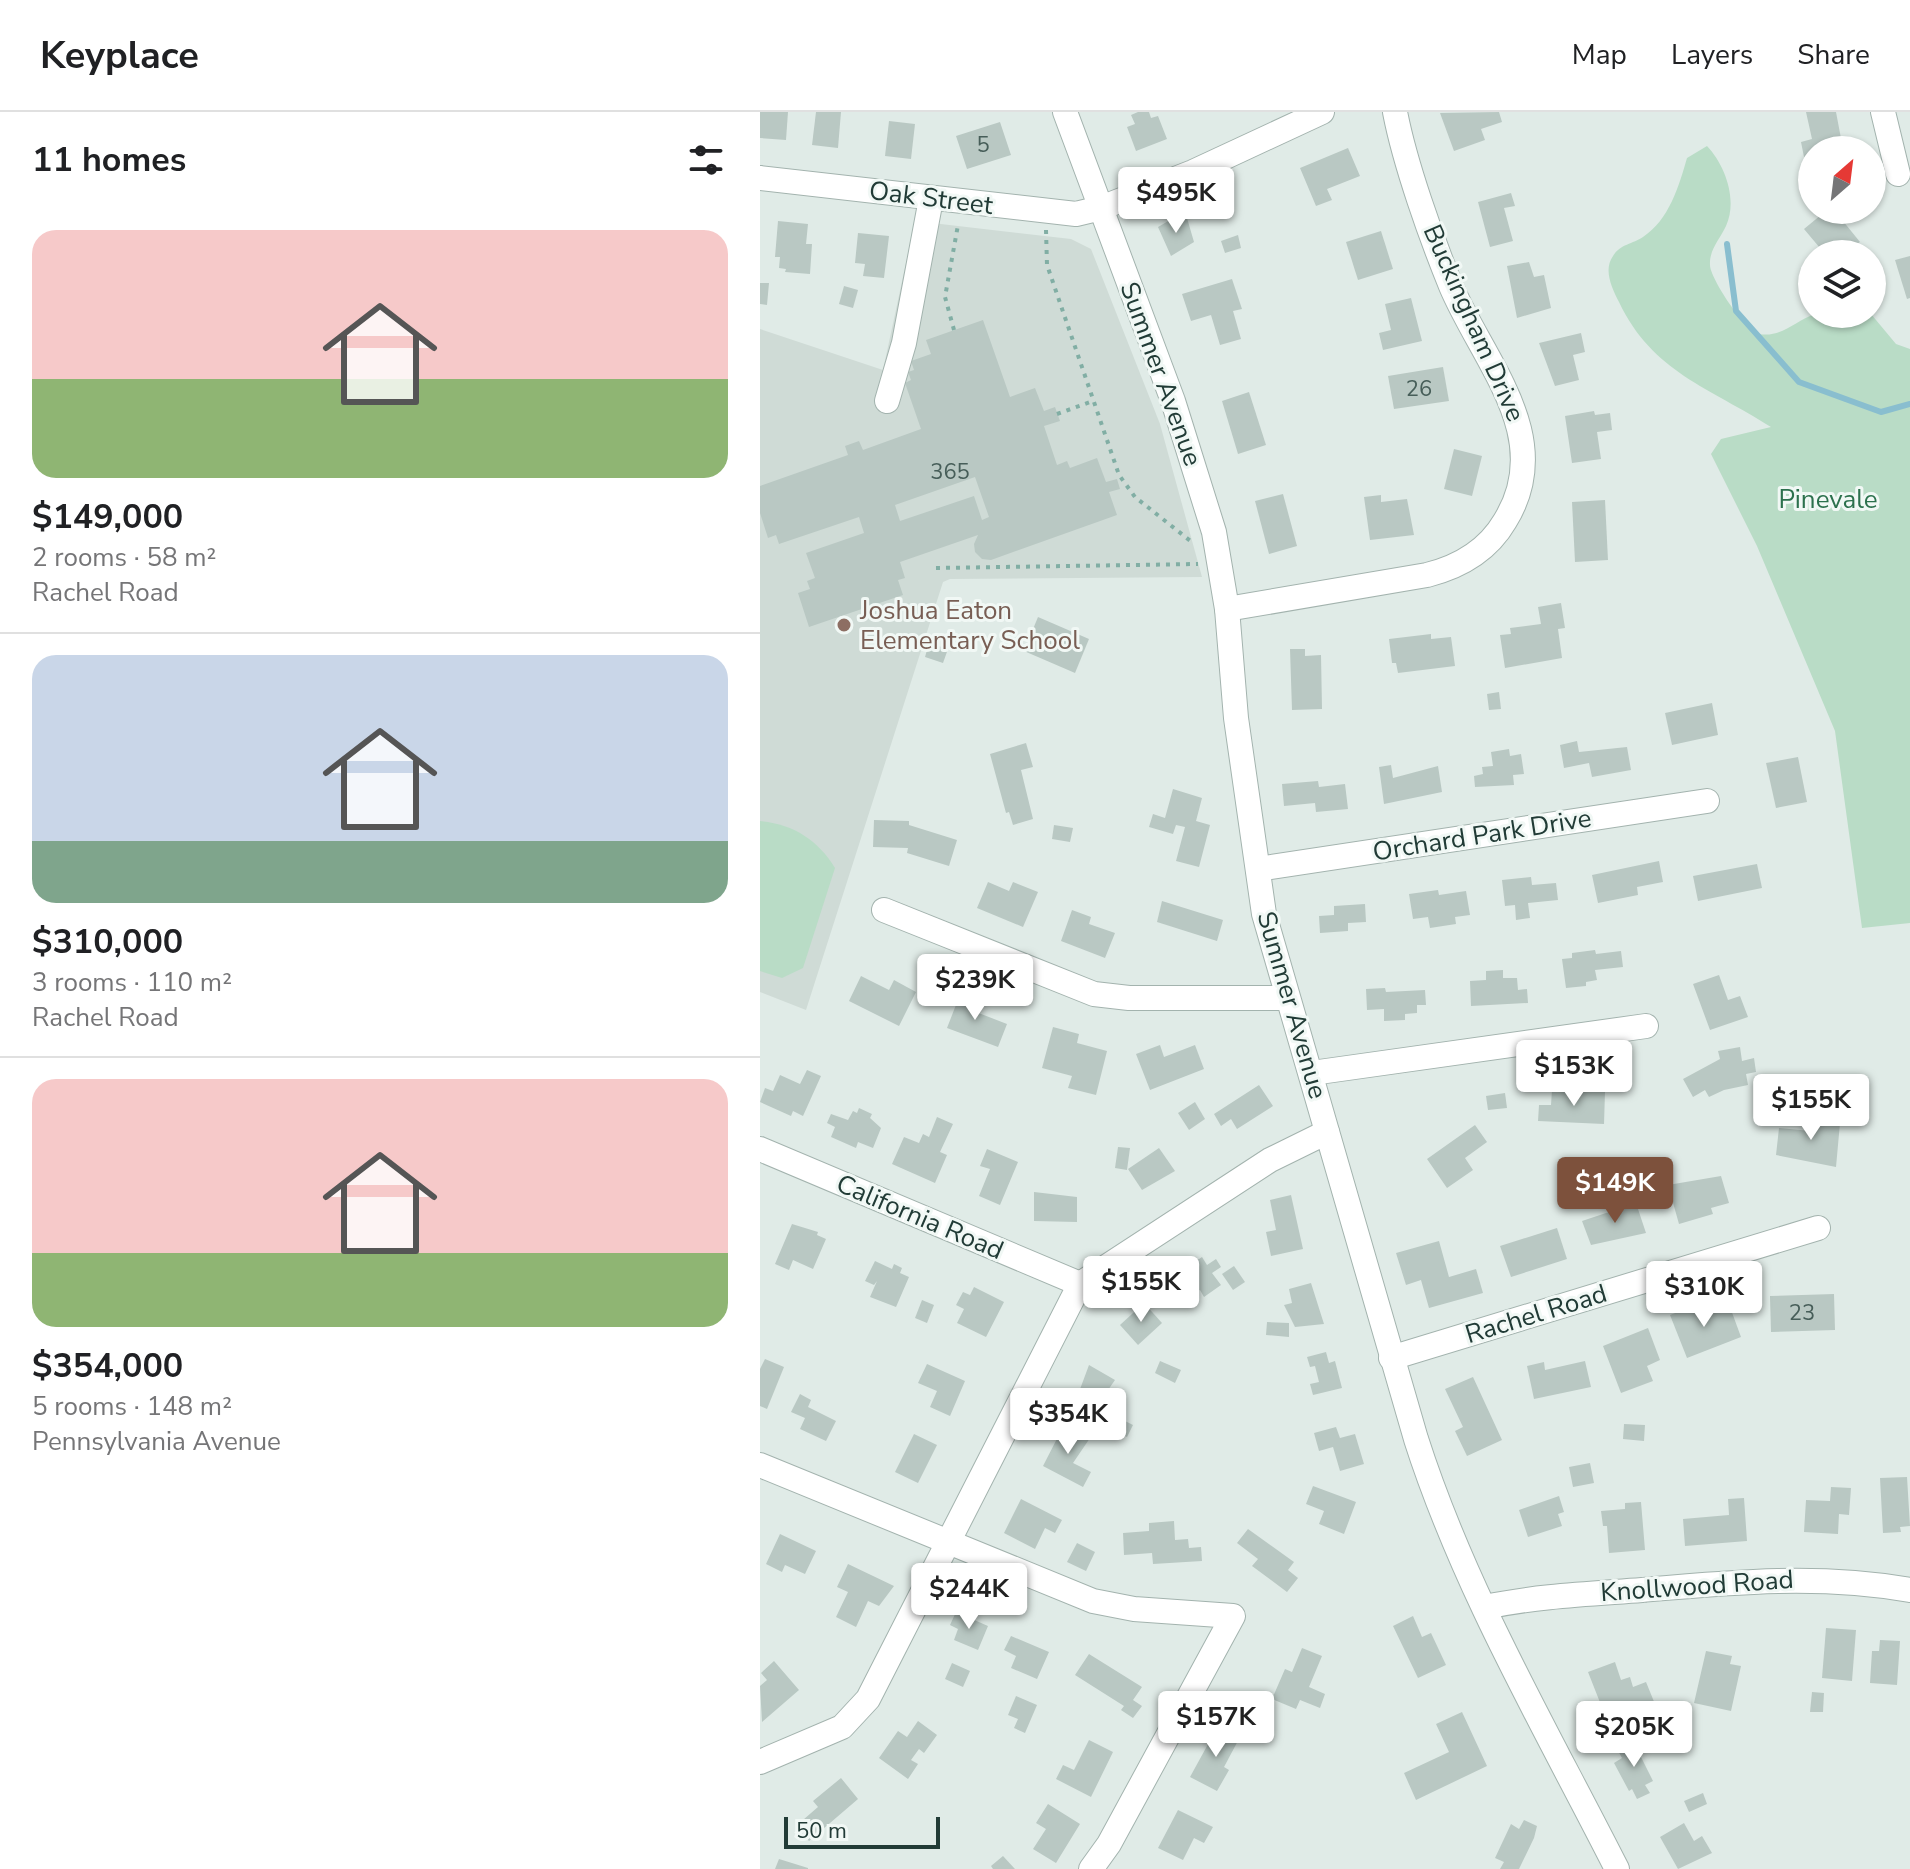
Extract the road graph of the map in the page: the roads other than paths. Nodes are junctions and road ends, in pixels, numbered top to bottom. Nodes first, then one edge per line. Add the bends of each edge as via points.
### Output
1 (1065, 112) edge
2 (1322, 112) edge
3 (1395, 112) edge
4 (1883, 112) edge
5 (1898, 174) dead end
6 (760, 178) edge
7 (931, 199) junction
8 (1101, 208) junction
9 (887, 401) dead end
10 (1227, 609) junction
11 (1707, 801) dead end
12 (1258, 869) junction
13 (884, 910) dead end
14 (1287, 998) junction
15 (1646, 1026) dead end
16 (1312, 1073) junction
17 (1327, 1132) junction
18 (760, 1149) edge
19 (1818, 1228) dead end
20 (1080, 1284) junction
21 (1391, 1358) junction
22 (760, 1465) edge
23 (949, 1542) junction
24 (1910, 1590) edge
25 (1485, 1607) junction
26 (760, 1762) edge
27 (1091, 1869) edge
28 (1617, 1869) edge

1 - 8 street, Summer Avenue
2 - 8 street, Oak Street via 1236,154
3 - 10 street, Buckingham Drive via 1452,287 1517,414 1524,451 1519,493 1497,534 1453,567
4 - 5 street
6 - 7 street, Oak Street
7 - 8 street, Oak Street via 1076,214
7 - 9 street via 904,343
8 - 10 street, Summer Avenue via 1200,481
10 - 12 street, Summer Avenue
11 - 12 street, Orchard Park Drive
12 - 14 street, Summer Avenue via 1264,914
13 - 14 street via 1094,994
14 - 16 street, Summer Avenue
15 - 16 street
16 - 17 street, Summer Avenue
17 - 20 street via 1270,1160
17 - 21 street, Summer Avenue
18 - 20 street, California Road
19 - 21 street, Rachel Road
20 - 23 street
21 - 25 street, Summer Avenue via 1432,1489
22 - 23 street
23 - 26 street via 860,1710 821,1738
23 - 27 street via 1093,1601 1233,1616
24 - 25 street, Knollwood Road via 1821,1579 1761,1580 1559,1595
25 - 28 street, Summer Avenue

